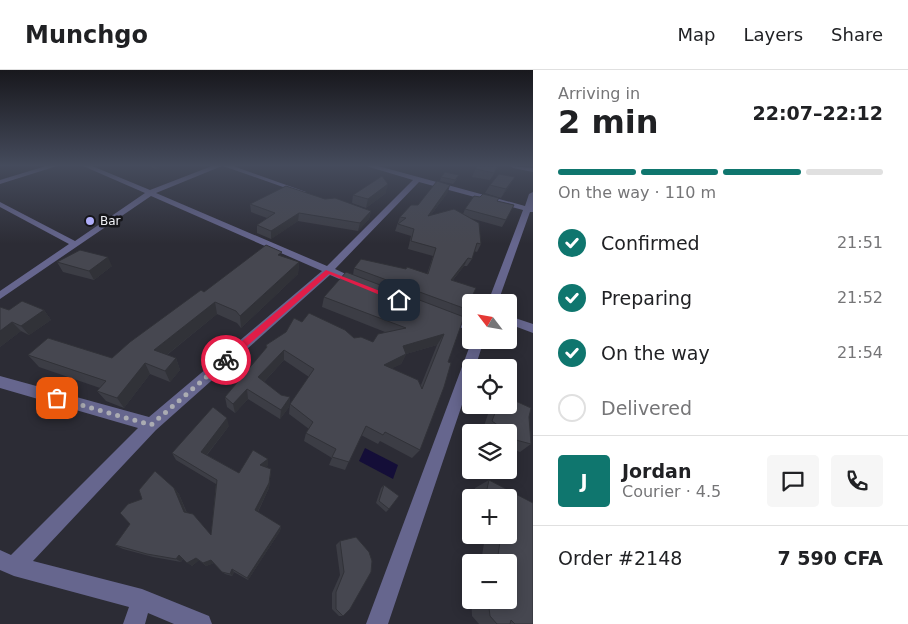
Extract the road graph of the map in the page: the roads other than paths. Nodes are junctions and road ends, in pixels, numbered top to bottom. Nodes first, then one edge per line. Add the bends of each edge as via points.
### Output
1 (152, 192) joint
2 (301, 192) edge
3 (403, 192) edge
4 (466, 192) edge
5 (307, 194) edge
6 (533, 194) edge
7 (3, 209) edge
8 (531, 209) edge
9 (74, 244) junction
10 (328, 272) junction
11 (364, 286) edge
12 (496, 294) edge
13 (0, 296) edge
14 (435, 314) edge
15 (518, 323) edge
16 (462, 324) edge
17 (533, 329) edge
18 (475, 349) edge
19 (0, 382) edge
20 (151, 425) junction
21 (7, 563) edge
22 (142, 600) junction
23 (134, 624) edge
24 (201, 624) edge
25 (377, 624) edge

1 - 9 street
1 - 10 street
2 - 5 street
3 - 10 street via 374,216
4 - 8 street
6 - 8 street
7 - 9 street
8 - 12 street
9 - 13 street
10 - 11 street
10 - 20 street
14 - 16 street
15 - 17 street
18 - 25 street
19 - 20 street
20 - 21 street
21 - 22 street
22 - 23 street
22 - 24 street

